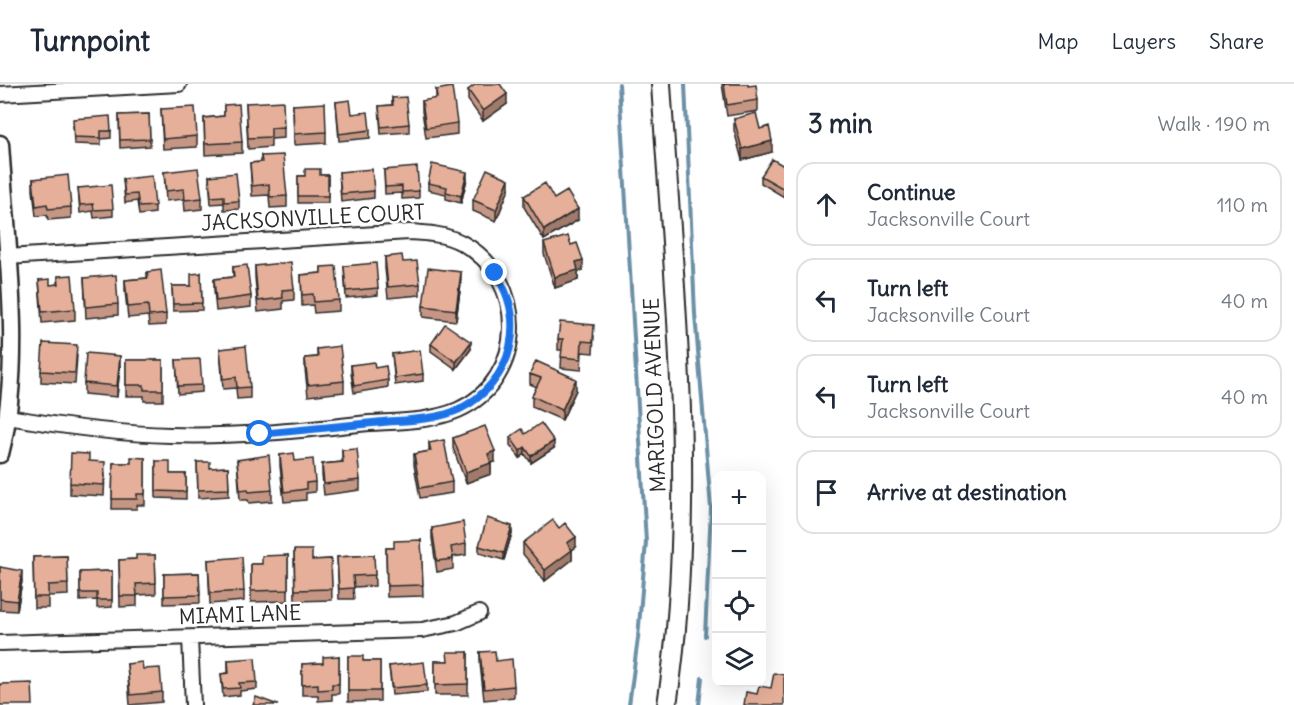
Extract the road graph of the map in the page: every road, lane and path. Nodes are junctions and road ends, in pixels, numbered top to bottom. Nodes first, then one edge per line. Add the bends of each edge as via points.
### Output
1 (179, 84) edge
2 (662, 84) edge
3 (0, 94) edge
4 (0, 144) edge
5 (7, 257) junction
6 (8, 417) junction
7 (0, 454) edge
8 (479, 614) dead end
9 (190, 638) junction
10 (0, 643) edge
11 (193, 705) edge
12 (667, 705) edge

1 - 3 street
2 - 12 main road, MARIGOLD AVENUE via 681,450 676,624
4 - 5 street
5 - 6 street via 12,359
5 - 6 street, JACKSONVILLE COURT via 436,234 461,243 490,265 507,293 512,332 508,356 483,393 459,410 429,418 260,434 201,435 103,431
6 - 7 street
8 - 9 street, MIAMI LANE via 422,630
9 - 10 street, MIAMI LANE
9 - 11 street

